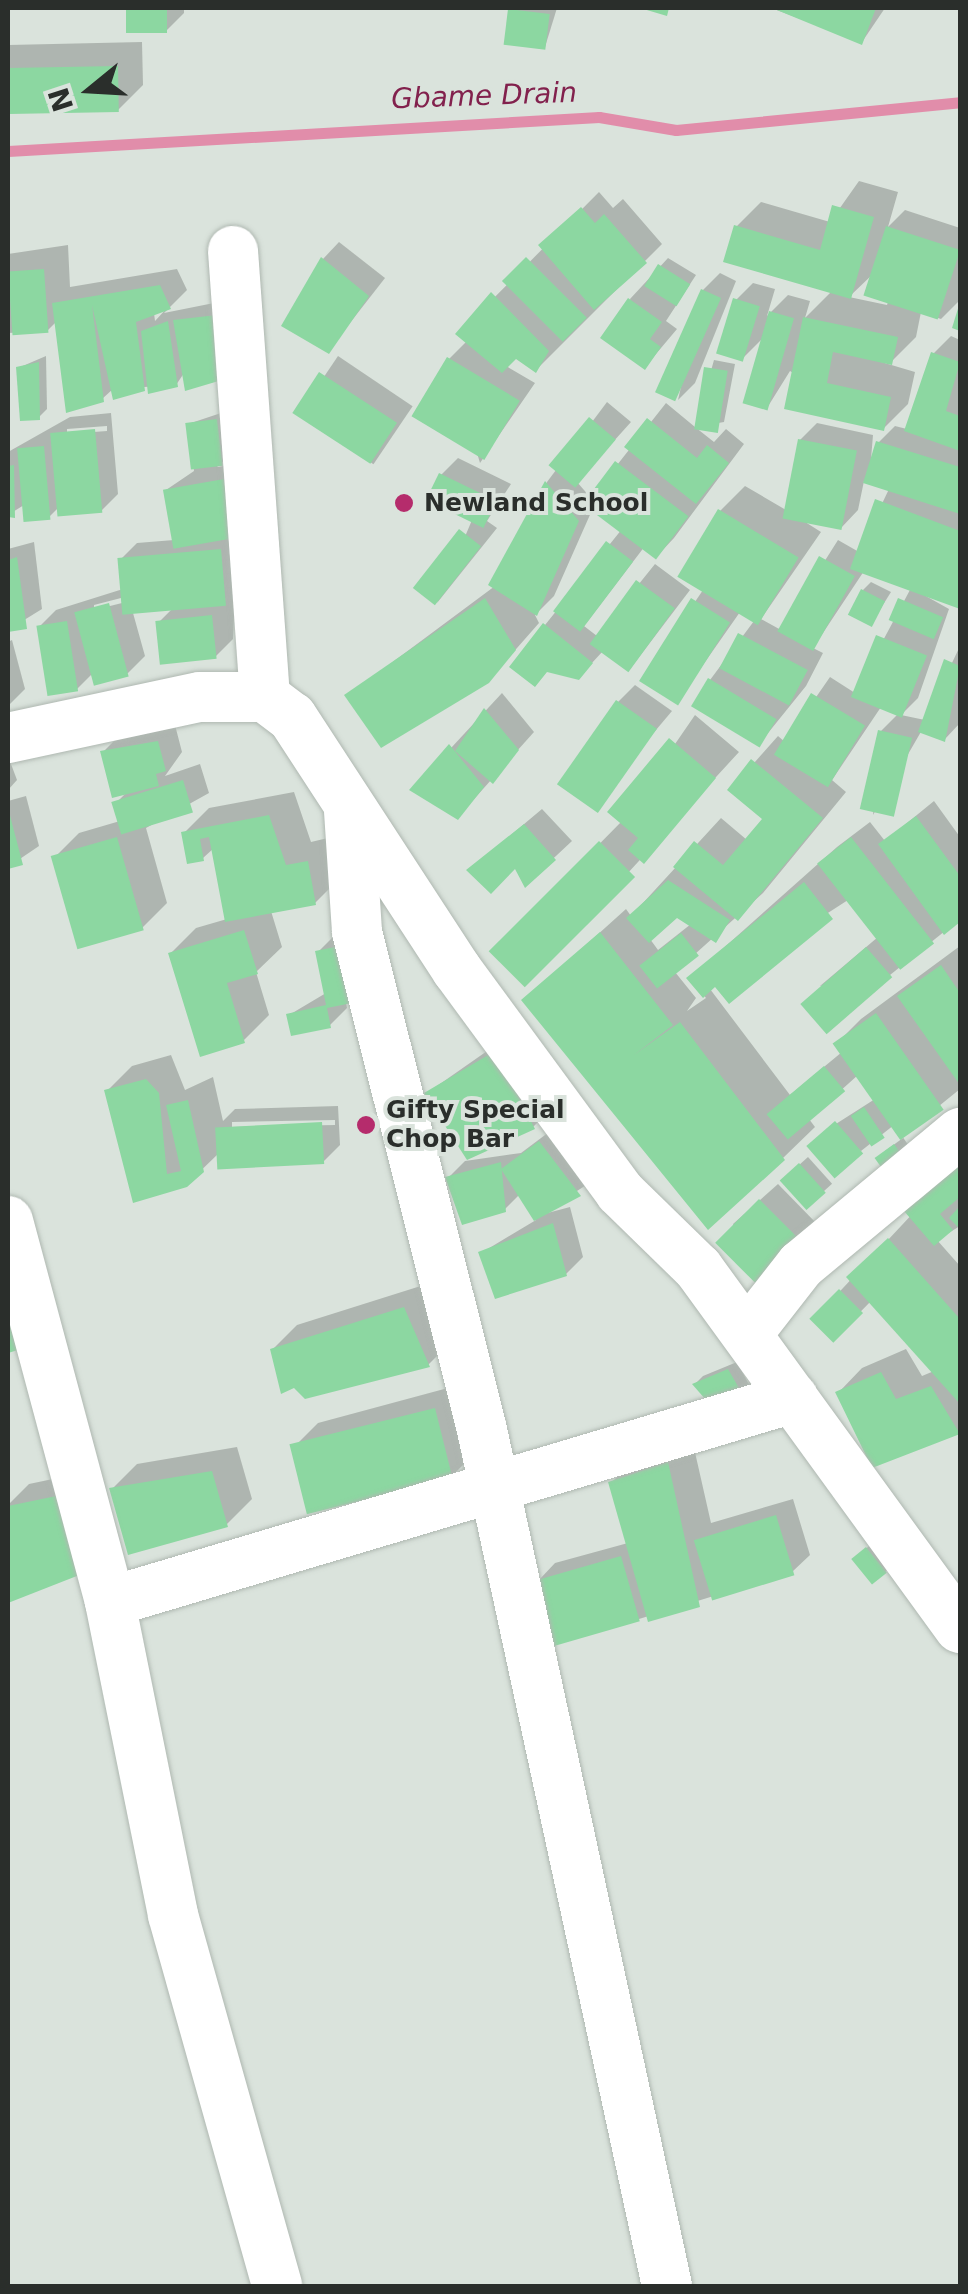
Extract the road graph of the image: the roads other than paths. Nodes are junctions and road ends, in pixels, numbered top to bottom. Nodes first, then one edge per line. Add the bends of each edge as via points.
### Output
1 (233, 251) dead end
2 (265, 697) junction
3 (8, 738) edge
4 (349, 810) junction
5 (960, 1133) edge
6 (8, 1221) edge
7 (747, 1334) junction
8 (793, 1398) junction
9 (494, 1494) junction
10 (110, 1602) junction
11 (960, 1628) edge
12 (277, 2286) edge
13 (667, 2286) edge

1 - 2 street
2 - 3 street via 200,697
2 - 4 street via 292,717
4 - 7 street via 620,1192 698,1268
4 - 9 street via 357,932
5 - 7 street via 813,1254
6 - 10 street
7 - 8 street
8 - 9 street
8 - 11 street
9 - 10 street
9 - 13 street
10 - 12 street via 173,1914

